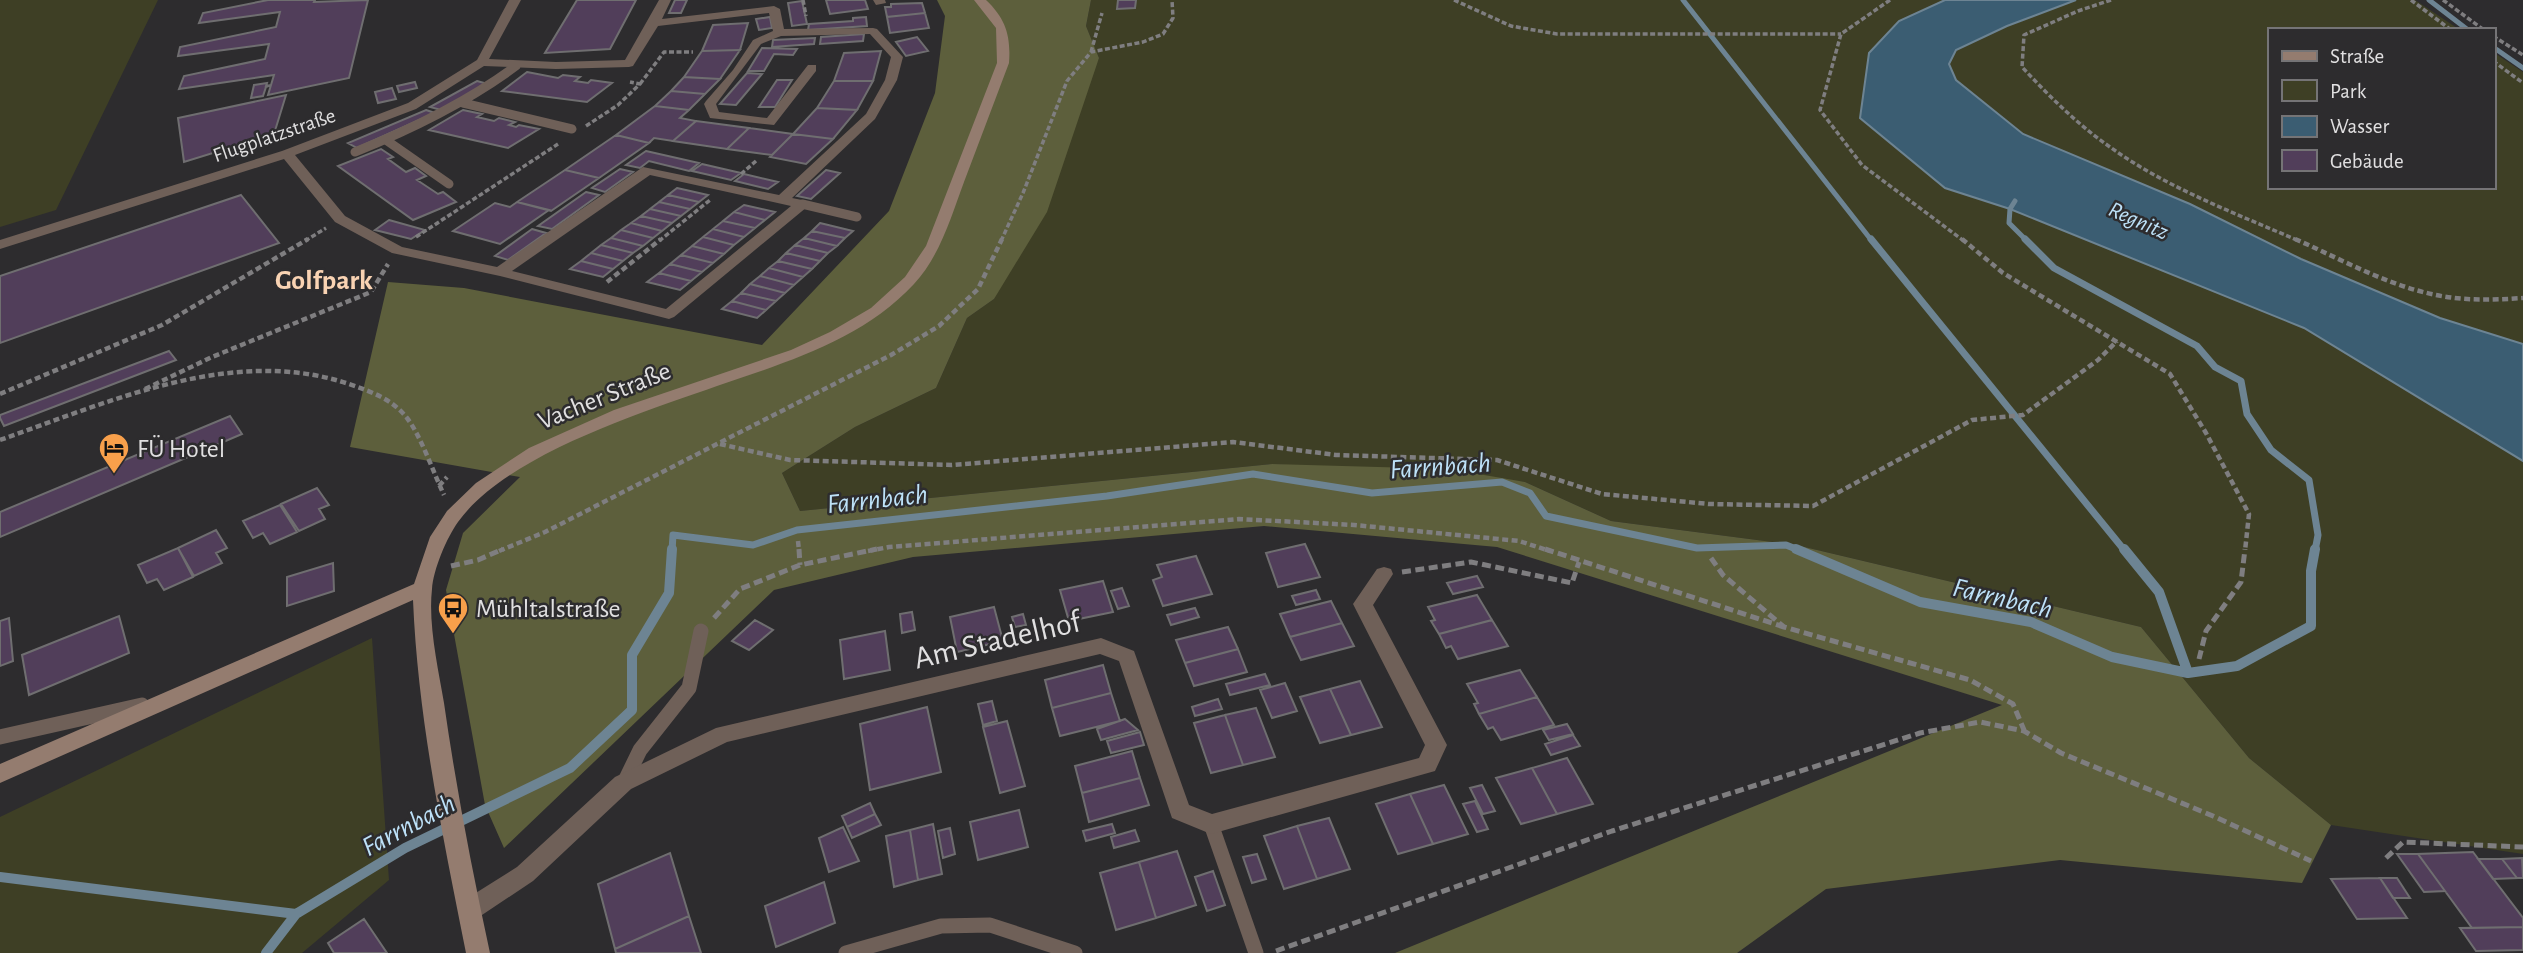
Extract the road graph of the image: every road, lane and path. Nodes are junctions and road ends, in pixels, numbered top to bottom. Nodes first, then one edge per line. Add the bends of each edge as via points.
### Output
1 (515, 0) edge
2 (665, 0) edge
3 (980, 0) edge
4 (1172, 0) edge
5 (1454, 0) edge
6 (1890, 0) edge
7 (2112, 0) edge
8 (2411, 0) edge
9 (2443, 0) edge
10 (1102, 13) dead end
11 (654, 23) junction
12 (2448, 28) edge
13 (2481, 28) edge
14 (779, 33) junction
15 (1842, 34) junction
16 (2495, 37) edge
17 (1143, 42) dead end
18 (693, 52) dead end
19 (1091, 52) dead end
20 (2523, 55) edge
21 (482, 62) junction
22 (2495, 62) edge
23 (516, 66) junction
24 (812, 68) dead end
25 (627, 82) dead end
26 (2523, 83) edge
27 (640, 84) junction
28 (463, 103) junction
29 (583, 127) dead end
30 (572, 129) dead end
31 (386, 140) junction
32 (561, 142) dead end
33 (355, 152) dead end
34 (287, 154) junction
35 (756, 161) dead end
36 (449, 184) dead end
37 (726, 187) junction
38 (781, 200) junction
39 (802, 204) junction
40 (857, 217) dead end
41 (340, 219) junction
42 (0, 245) edge
43 (397, 250) junction
44 (500, 272) junction
45 (591, 295) junction
46 (2523, 298) edge
47 (2117, 341) junction
48 (145, 389) junction
49 (0, 394) edge
50 (0, 440) edge
51 (720, 444) dead end
52 (447, 477) dead end
53 (439, 486) junction
54 (453, 515) junction
55 (798, 541) dead end
56 (1711, 558) dead end
57 (1579, 562) junction
58 (800, 565) junction
59 (1384, 574) joint
60 (422, 588) junction
61 (1784, 627) junction
62 (701, 631) joint
63 (2199, 659) dead end
64 (166, 700) junction
65 (2025, 731) junction
66 (0, 737) edge
67 (0, 774) edge
68 (623, 783) junction
69 (1211, 824) junction
70 (2523, 847) edge
71 (2386, 858) dead end
72 (2311, 861) dead end
73 (471, 909) junction
74 (478, 953) edge
75 (846, 953) edge
76 (1075, 953) edge
77 (1256, 953) edge
78 (1271, 953) edge

1 - 21 street, Flugplatzstraße
2 - 11 street
3 - 54 street, Vacher Straße via 1003,27 1003,63 933,246 910,280 876,311 797,353 620,414 535,452 482,487
4 - 17 path via 1173,18 1163,34
5 - 15 path via 1511,26 1557,34
6 - 15 path
7 - 46 path via 2024,35 2022,67 2103,142 2207,201 2368,274 2430,294 2482,300
8 - 12 path
9 - 13 path
10 - 19 path
11 - 14 street via 774,9
11 - 23 street via 629,63
14 - 24 street via 757,43 710,104 713,115 770,122
14 - 38 street via 873,31 897,57 891,80 871,116
15 - 47 path via 1820,110 1862,165 2003,273
16 - 20 path
18 - 27 path via 664,52
21 - 23 street
21 - 34 street, Flugplatzstraße via 412,106
22 - 26 path
23 - 28 lane
25 - 27 path
27 - 29 path via 618,105
28 - 30 lane
28 - 31 lane
31 - 33 lane
31 - 36 lane
32 - 43 path
34 - 41 street
34 - 42 street, Flugplatzstraße
35 - 37 path
37 - 38 street
37 - 44 street via 648,170
37 - 45 path
38 - 39 street
39 - 40 lane
39 - 45 street via 669,314
41 - 43 street
41 - 49 path via 162,325
43 - 44 street
43 - 48 path via 371,292
44 - 45 street
47 - 51 path via 2023,415 1972,420 1813,506 1709,504 1602,494 1497,460 1336,455 1233,442 952,465 790,460
47 - 63 path via 2170,374 2249,514 2241,582 2206,631
48 - 50 path
48 - 53 path via 230,373 334,379 382,395 408,419
52 - 53 path
53 - 54 path
54 - 60 street, Vacher Straße via 439,537
55 - 58 path
56 - 61 path via 1723,575
57 - 58 path via 1519,541 1239,519 889,547
57 - 59 path via 1572,583 1471,562
57 - 61 path
58 - 62 path via 740,589
59 - 69 street via 1363,604 1436,745 1427,765
60 - 64 street
60 - 73 street, Vacher Straße via 425,646 449,813
61 - 65 path via 1970,680 2013,704
62 - 68 lane via 689,688 640,750
64 - 66 lane
64 - 67 street
65 - 72 path via 2061,753
65 - 78 path via 1980,722 1920,733 1612,831
68 - 69 street, Am Stadelhof via 723,734 1101,646 1127,656 1180,811
68 - 73 street, Am Stadelhof via 525,874
69 - 77 lane
70 - 71 path via 2403,842
73 - 74 street, Vacher Straße
75 - 76 lane via 941,926 990,925

